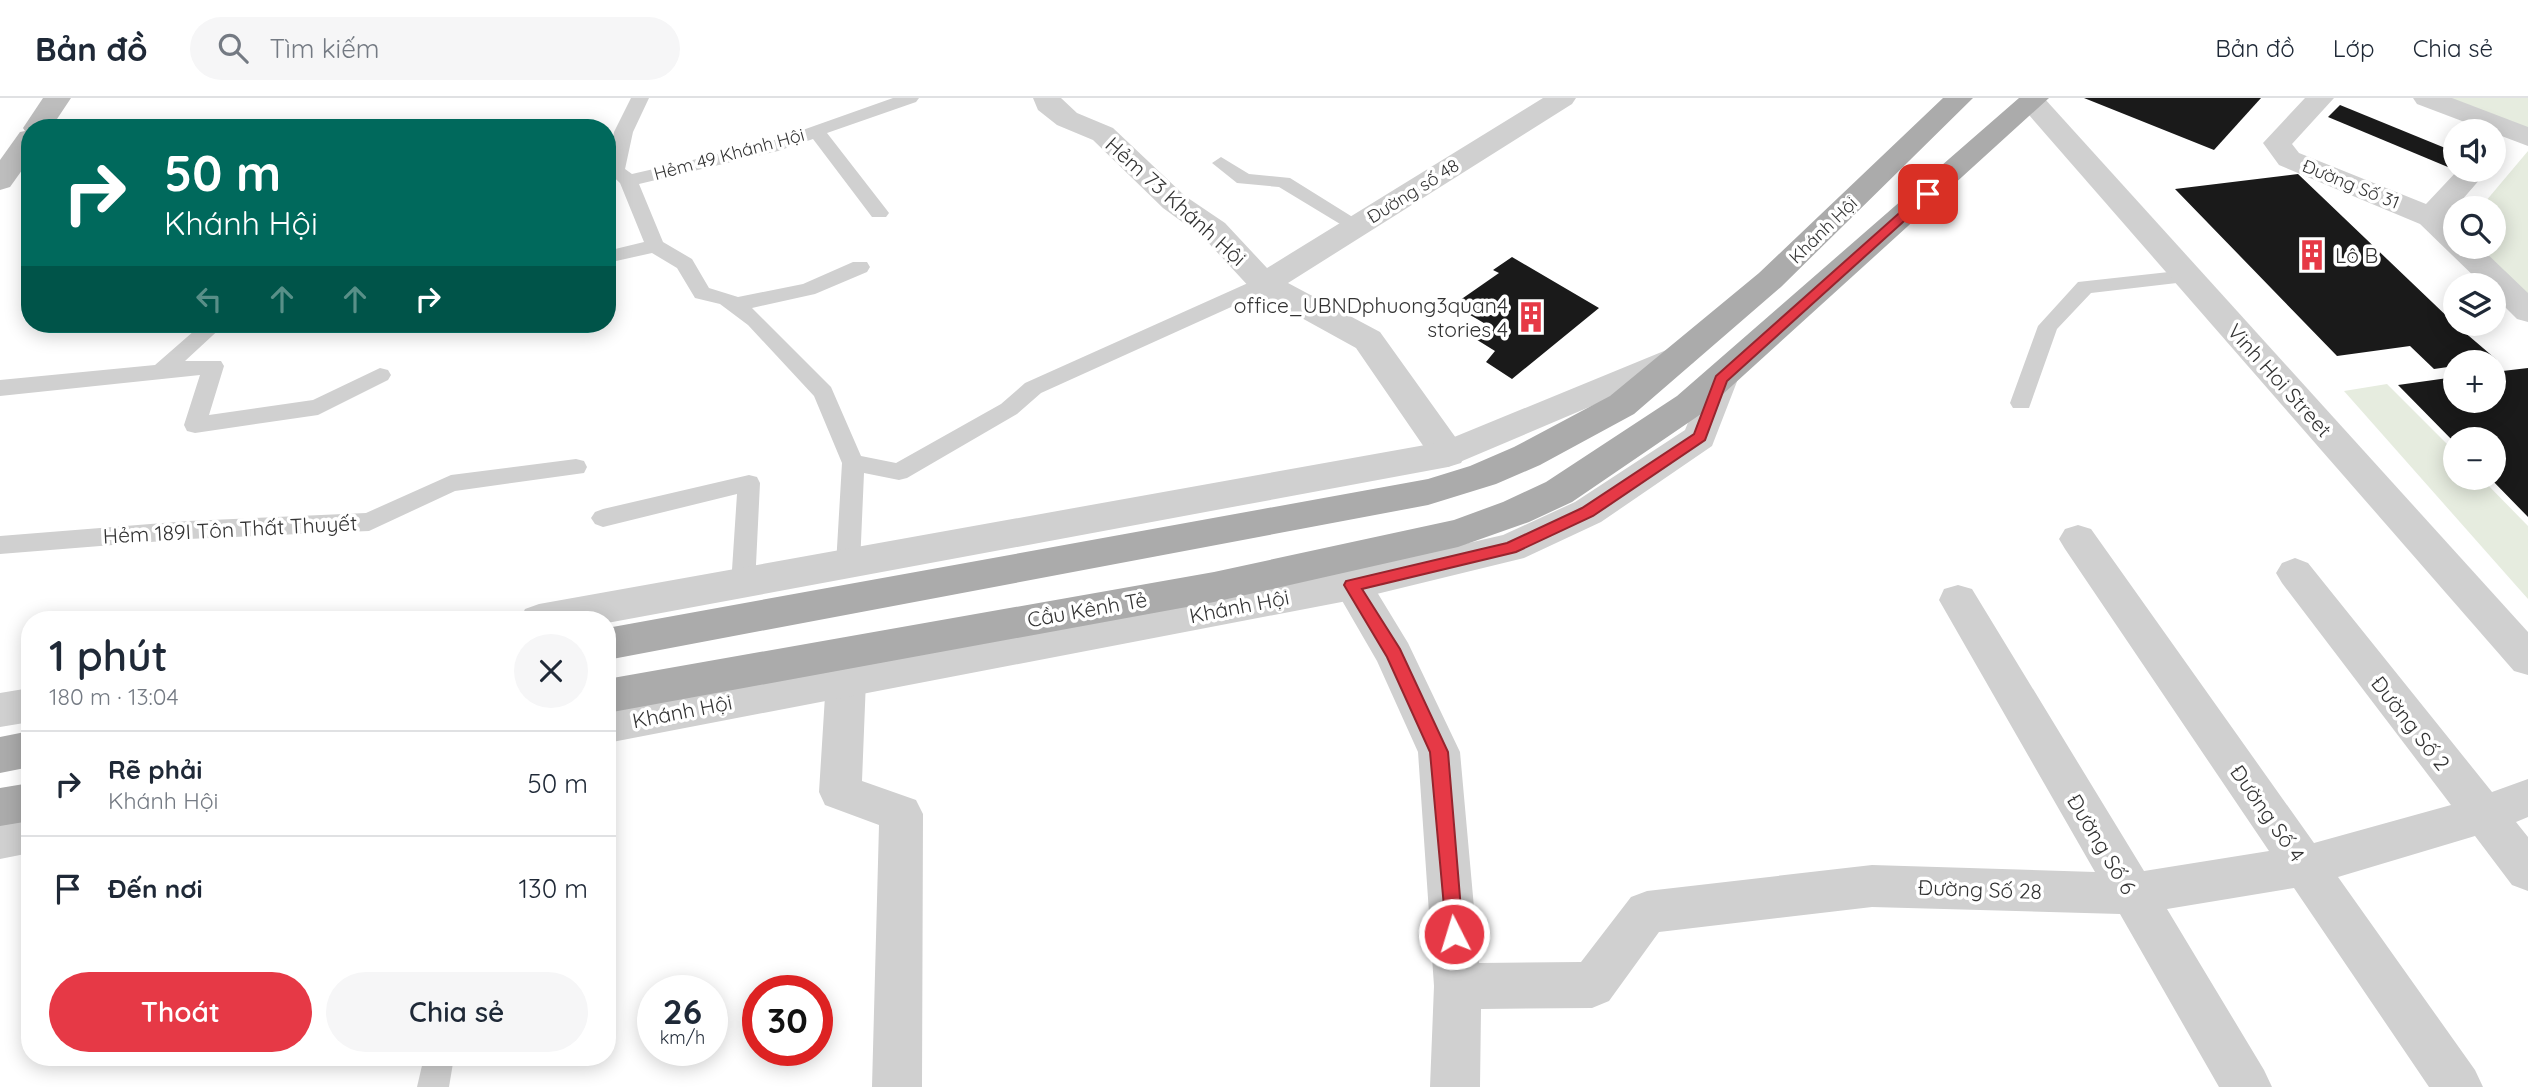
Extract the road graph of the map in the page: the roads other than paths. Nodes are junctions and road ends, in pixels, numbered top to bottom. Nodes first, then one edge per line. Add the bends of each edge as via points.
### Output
1 (57, 98) edge
2 (640, 98) edge
3 (910, 98) edge
4 (1047, 98) edge
5 (1562, 98) edge
6 (1959, 98) edge
7 (2320, 98) edge
8 (2427, 98) edge
9 (2033, 99) edge
10 (43, 119) edge
11 (816, 131) junction
12 (2511, 139) edge
13 (21, 151) edge
14 (1221, 163) dead end
15 (0, 181) edge
16 (628, 181) junction
17 (2463, 182) edge
18 (879, 213) dead end
19 (2431, 217) junction
20 (1357, 226) junction
21 (2443, 228) edge
22 (655, 246) junction
23 (616, 255) edge
24 (2474, 259) edge
25 (860, 267) dead end
26 (2187, 275) junction
27 (1264, 284) junction
28 (734, 305) junction
29 (2528, 311) edge
30 (205, 333) edge
31 (1681, 355) junction
32 (159, 373) junction
33 (380, 375) dead end
34 (1721, 379) junction
35 (0, 388) edge
36 (2021, 403) dead end
37 (1448, 454) junction
38 (853, 463) junction
39 (576, 467) dead end
40 (1559, 492) joint
41 (603, 518) dead end
42 (2078, 539) dead end
43 (0, 545) edge
44 (848, 565) junction
45 (2295, 573) dead end
46 (743, 585) junction
47 (1352, 585) junction
48 (1958, 600) dead end
49 (591, 611) edge
50 (616, 642) edge
51 (2528, 659) edge
52 (846, 680) junction
53 (616, 694) edge
54 (21, 706) edge
55 (0, 710) edge
56 (616, 723) edge
57 (21, 751) edge
58 (0, 755) edge
59 (2528, 798) edge
60 (21, 804) edge
61 (0, 807) edge
62 (2482, 815) junction
63 (21, 835) edge
64 (0, 839) edge
65 (2305, 866) junction
66 (2528, 871) edge
67 (2132, 894) junction
68 (1458, 986) junction
69 (437, 1066) edge
70 (433, 1087) edge
71 (897, 1087) edge
72 (1455, 1087) edge
73 (2247, 1087) edge
74 (2458, 1087) edge

1 - 10 main road
2 - 16 lane, Hẻm 49 Khánh Hội via 620,143 616,170
3 - 11 lane, Hẻm 49 Khánh Hội
4 - 27 street, Hẻm 73 Khánh Hội via 1048,104 1068,119 1103,134 1174,202 1214,230
5 - 20 street, Đường số 48
6 - 31 main road, Khánh Hội via 1770,280
7 - 19 street, Đường Số 31 via 2277,143 2289,159
8 - 12 street
9 - 26 street, Vinh Hoi Street
9 - 34 main road, Khánh Hội
11 - 16 lane, Hẻm 49 Khánh Hội via 772,147
11 - 18 lane
13 - 15 main road
14 - 20 lane via 1244,179 1283,182
16 - 22 lane, Hẻm 49 Khánh Hội
17 - 19 street
19 - 21 street, Đường Số 31
20 - 27 street, Đường số 48
22 - 23 lane
22 - 28 lane via 685,264 702,292
24 - 29 street
25 - 28 lane via 808,289
26 - 36 lane via 2085,287 2048,326
26 - 51 street, Vinh Hoi Street
27 - 37 street, Hẻm 73 Khánh Hội via 1368,340
27 - 38 lane via 1033,388 1009,409 899,472
28 - 38 lane via 755,320 822,392
30 - 32 lane
31 - 37 street, Khánh Hội
31 - 50 main road, Khánh Hội via 1622,405 1527,456 1428,492
32 - 33 lane via 213,366 195,425 318,407
32 - 35 lane
34 - 40 main road, Khánh Hội
34 - 47 street, Khánh Hội via 1700,437 1588,512 1511,548
37 - 44 street, Khánh Hội
38 - 44 lane
39 - 43 lane, Hẻm 189I Tôn Thất Thuyết via 451,482 369,522
40 - 53 main road, Cầu Kênh Tẻ via 1458,533 1361,556 1214,587
41 - 46 lane via 749,482
42 - 65 street, Đường Số 4
44 - 46 street, Khánh Hội
45 - 62 street, Đường Số 2
46 - 49 street, Khánh Hội
47 - 52 street, Khánh Hội
47 - 68 street via 1394,654 1439,752
48 - 67 street, Đường Số 6
52 - 56 street, Khánh Hội
52 - 71 street via 840,792 901,814
54 - 55 street
57 - 58 main road
59 - 62 street, Đường Số 28
60 - 61 main road
62 - 65 street, Đường Số 28
62 - 66 street, Đường Số 2
63 - 64 street
65 - 67 street, Đường Số 28
65 - 74 street, Đường Số 4
67 - 68 street, Đường Số 28 via 1872,886 1647,912 1625,935 1609,967 1592,985
67 - 73 street, Đường Số 6
68 - 72 street
69 - 70 lane

